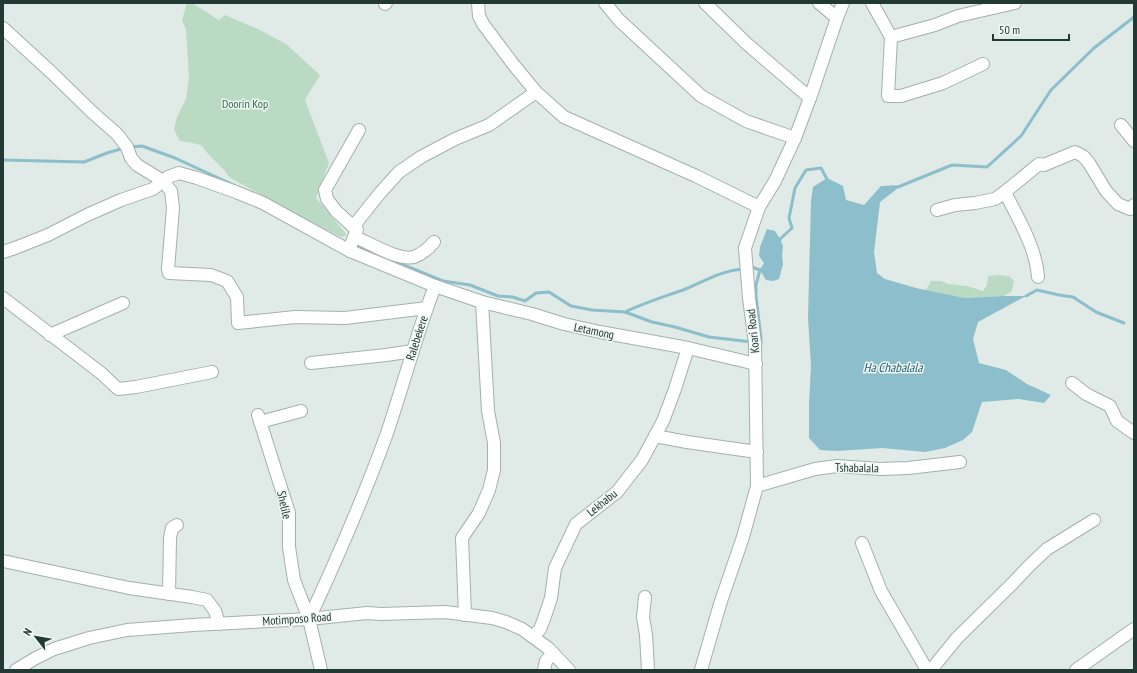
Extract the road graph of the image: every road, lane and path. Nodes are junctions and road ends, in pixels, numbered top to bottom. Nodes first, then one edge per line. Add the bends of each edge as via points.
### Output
1 (478, 3) edge
2 (605, 3) edge
3 (705, 3) edge
4 (819, 3) edge
5 (843, 3) edge
6 (872, 3) edge
7 (1015, 3) edge
8 (837, 18) junction
9 (3, 28) edge
10 (892, 37) junction
11 (983, 64) dead end
12 (536, 92) junction
13 (810, 98) junction
14 (1121, 125) dead end
15 (359, 130) dead end
16 (795, 138) junction
17 (1134, 141) edge
18 (163, 182) junction
19 (1005, 192) junction
20 (1134, 206) edge
21 (759, 207) junction
22 (937, 210) dead end
23 (356, 234) junction
24 (434, 242) dead end
25 (350, 251) junction
26 (3, 252) edge
27 (1038, 277) dead end
28 (435, 286) junction
29 (3, 298) edge
30 (482, 302) junction
31 (123, 303) dead end
32 (427, 308) junction
33 (50, 335) junction
34 (688, 348) junction
35 (413, 351) junction
36 (311, 363) dead end
37 (756, 364) junction
38 (212, 372) dead end
39 (1072, 383) dead end
40 (301, 411) dead end
41 (1134, 433) edge
42 (655, 436) junction
43 (757, 452) junction
44 (960, 462) dead end
45 (757, 486) junction
46 (1094, 520) dead end
47 (177, 525) dead end
48 (862, 543) dead end
49 (3, 561) edge
50 (169, 594) junction
51 (644, 597) dead end
52 (465, 615) junction
53 (309, 619) junction
54 (219, 624) junction
55 (1134, 629) edge
56 (533, 636) junction
57 (553, 653) junction
58 (16, 670) edge
59 (321, 670) edge
60 (544, 670) edge
61 (569, 670) edge
62 (648, 670) edge
63 (701, 670) edge
64 (927, 670) edge
65 (931, 670) edge
66 (1076, 670) edge

1 - 12 street via 479,16 483,24
2 - 16 street via 619,20 701,96 746,121
3 - 13 street via 746,43
4 - 8 street
5 - 8 street, Koari Road
6 - 10 street
7 - 10 street via 958,16
8 - 13 street, Koari Road
9 - 18 street via 118,134 127,147 130,158 137,165
10 - 11 street via 888,96 902,96 943,82
12 - 21 street via 564,117
12 - 23 street via 489,125 455,139 399,172 356,223
13 - 16 street, Koari Road
14 - 17 street
15 - 23 street via 325,190 327,199
16 - 21 street, Koari Road
18 - 25 street via 179,173 210,182 263,203
18 - 26 street via 153,189 121,200 48,235
18 - 32 street via 171,192 173,208 168,269 170,273 211,275 227,281 236,297 238,322 295,317 345,318
19 - 20 street via 1039,164 1044,166 1075,152 1089,163 1106,191 1118,204 1130,209
19 - 22 street via 995,199
19 - 27 street via 1033,250
21 - 37 street, Koari Road via 745,248
23 - 24 street via 402,257 413,257 425,251
23 - 25 street
25 - 28 street
28 - 30 street, Letamong
28 - 32 street, Ralebekere
29 - 33 street
30 - 34 street, Letamong via 564,324
30 - 52 street via 494,470 479,513 462,538
31 - 33 street
32 - 35 street, Ralebekere
33 - 38 street via 118,389
34 - 37 street, Letamong
34 - 42 street, Lekhabu via 676,389
35 - 36 street
35 - 53 street, Ralebekere via 386,436 354,518
37 - 43 street, Koari Road
39 - 41 street via 1086,394 1110,406 1117,421
40 - 53 street, Shelile via 259,418 288,513 289,547 294,580
42 - 43 street
42 - 56 street, Lekhabu via 642,460 617,492 576,524 555,568 551,598 540,629
43 - 45 street, Koari Road
44 - 45 street, Tshabalala via 908,468 837,466 815,469
45 - 63 street, Koari Road
46 - 65 street via 1048,549 1029,566 957,638
47 - 50 street via 172,528 170,538
48 - 64 street via 881,591
49 - 50 street
50 - 54 street via 207,600 215,611
51 - 62 street via 643,617
52 - 53 street, Motimposo Road via 445,612 367,613
52 - 56 street, Motimposo Road via 506,622
53 - 54 street, Motimposo Road
53 - 59 street
54 - 58 street, Motimposo Road via 127,630 89,638 54,649
55 - 66 street
56 - 57 street, Motimposo Road
57 - 60 street via 546,661
57 - 61 street, Motimposo Road

